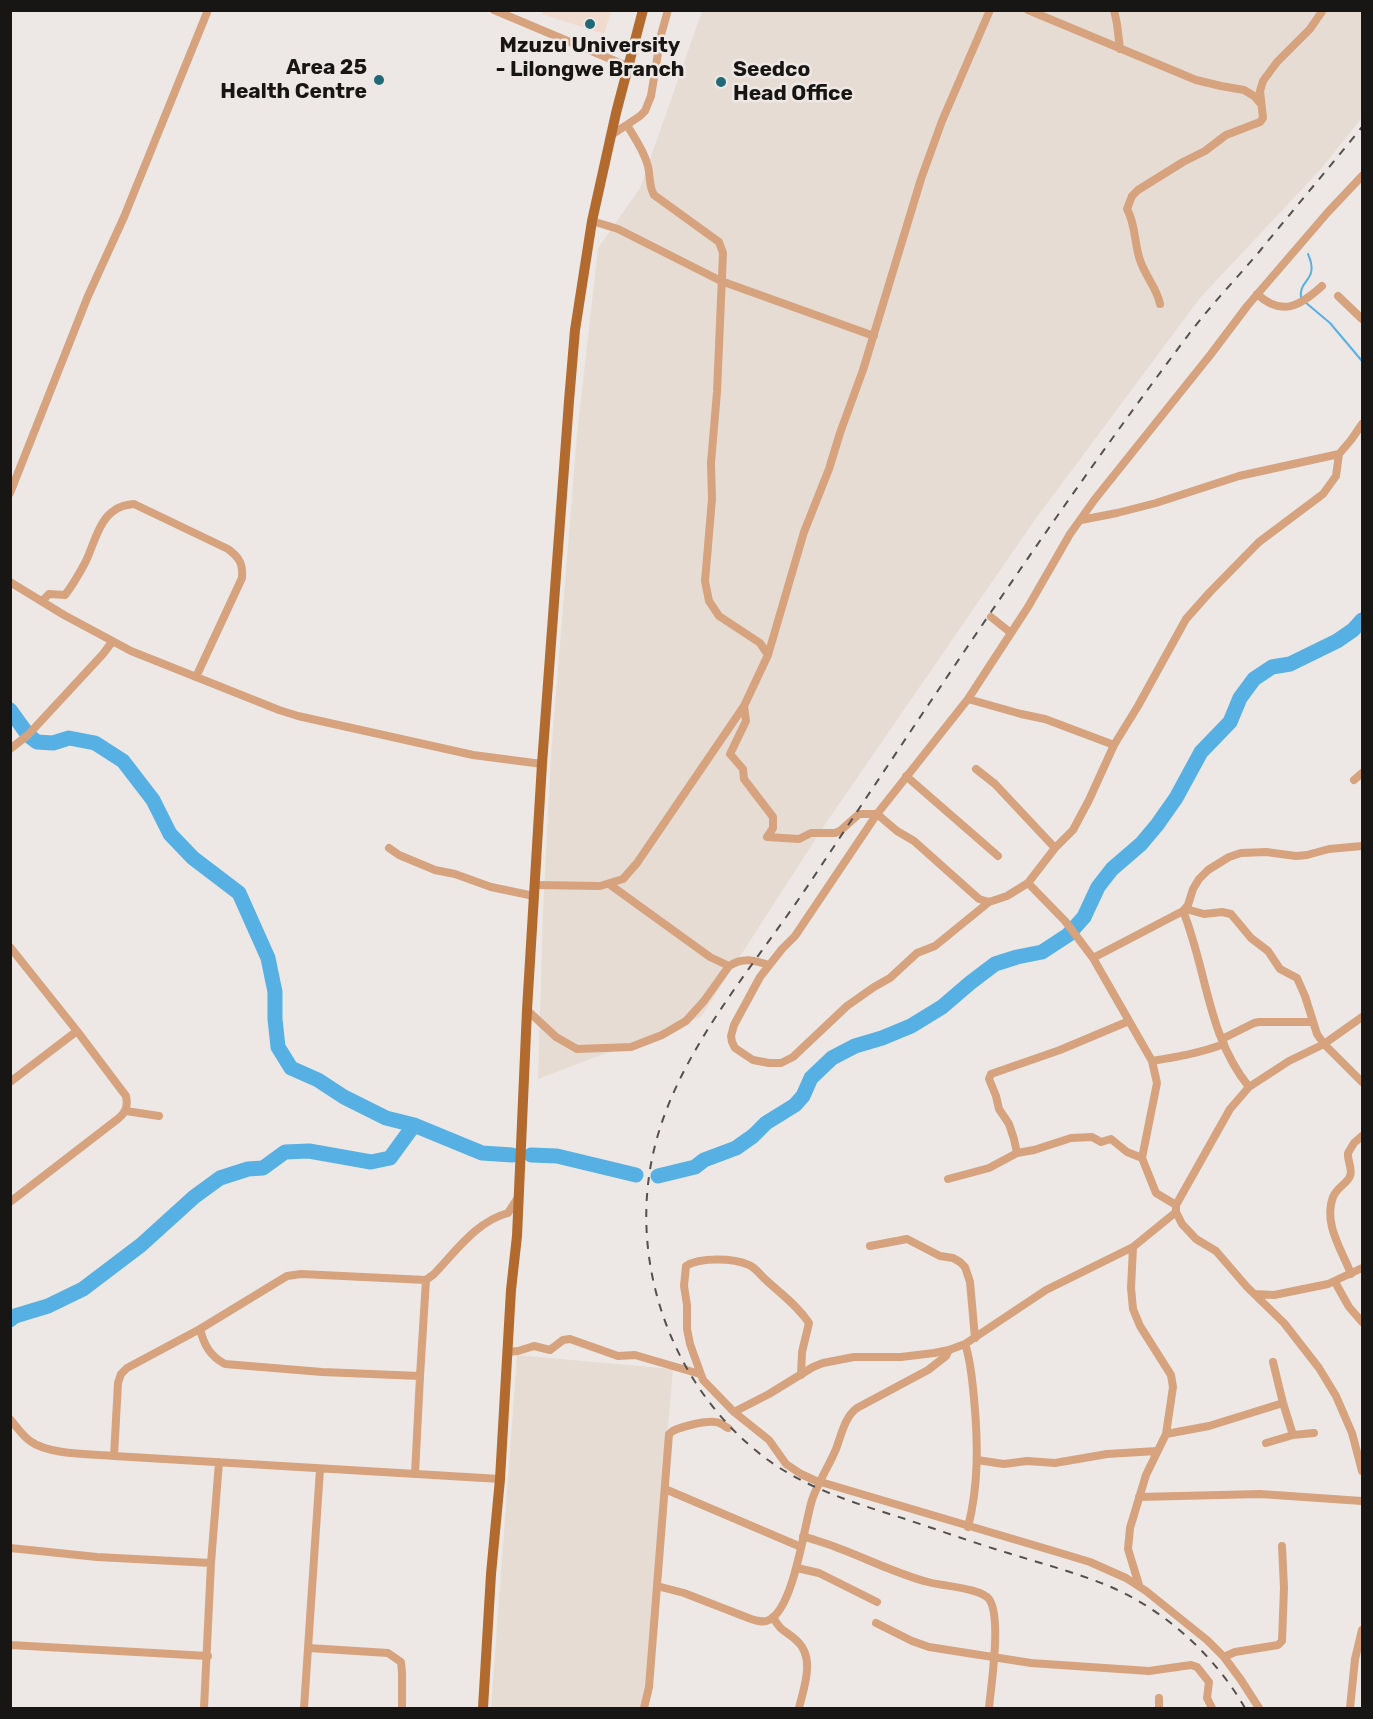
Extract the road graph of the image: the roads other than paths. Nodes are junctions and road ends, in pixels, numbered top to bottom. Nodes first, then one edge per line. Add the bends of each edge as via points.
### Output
1 (208, 10) edge
2 (494, 10) edge
3 (644, 10) edge
4 (668, 10) edge
5 (1028, 10) edge
6 (1114, 10) edge
7 (1323, 10) edge
8 (991, 11) edge
9 (1119, 49) junction
10 (627, 66) junction
11 (1260, 104) junction
12 (627, 125) junction
13 (610, 136) junction
14 (1362, 176) edge
15 (592, 221) junction
16 (721, 281) junction
17 (1322, 286) dead end
18 (1257, 294) junction
19 (1338, 296) dead end
20 (1160, 304) dead end
21 (1362, 319) edge
22 (874, 336) junction
23 (1362, 424) edge
24 (1339, 454) junction
25 (10, 493) edge
26 (1081, 519) junction
27 (10, 582) edge
28 (42, 601) junction
29 (991, 617) dead end
30 (1011, 633) junction
31 (112, 642) junction
32 (768, 655) junction
33 (196, 678) junction
34 (968, 699) junction
35 (744, 706) junction
36 (1114, 745) junction
37 (10, 748) edge
38 (542, 764) junction
39 (976, 769) dead end
40 (1362, 773) edge
41 (906, 776) junction
42 (1354, 780) dead end
43 (877, 814) junction
44 (1362, 846) edge
45 (389, 848) dead end
46 (1055, 848) junction
47 (998, 856) dead end
48 (1028, 883) junction
49 (609, 884) junction
50 (535, 890) junction
51 (989, 902) junction
52 (1184, 910) junction
53 (10, 947) edge
54 (14, 958) edge
55 (1093, 958) junction
56 (769, 965) junction
57 (729, 966) junction
58 (527, 1010) junction
59 (1362, 1017) edge
60 (1129, 1021) junction
61 (1312, 1022) junction
62 (77, 1031) junction
63 (1223, 1041) junction
64 (1324, 1044) junction
65 (1152, 1061) junction
66 (10, 1082) edge
67 (1362, 1082) edge
68 (1249, 1087) junction
69 (126, 1111) junction
70 (159, 1116) dead end
71 (1362, 1136) edge
72 (1017, 1153) junction
73 (1142, 1158) junction
74 (948, 1179) dead end
75 (519, 1196) junction
76 (10, 1202) edge
77 (1176, 1208) junction
78 (870, 1246) dead end
79 (1133, 1247) junction
80 (1362, 1268) edge
81 (1351, 1274) junction
82 (426, 1280) junction
83 (1335, 1282) junction
84 (1256, 1294) junction
85 (1362, 1322) edge
86 (200, 1329) junction
87 (975, 1338) junction
88 (965, 1344) junction
89 (949, 1350) junction
90 (507, 1352) junction
91 (1273, 1362) dead end
92 (700, 1374) junction
93 (801, 1375) junction
94 (420, 1376) junction
95 (1283, 1403) junction
96 (734, 1412) junction
97 (10, 1419) edge
98 (728, 1428) dead end
99 (1314, 1433) dead end
100 (1166, 1434) junction
101 (1293, 1435) junction
102 (1266, 1443) dead end
103 (1157, 1451) junction
104 (114, 1456) junction
105 (977, 1460) junction
106 (219, 1462) junction
107 (320, 1469) junction
108 (1362, 1471) edge
109 (416, 1474) junction
110 (500, 1479) junction
111 (820, 1482) junction
112 (665, 1489) junction
113 (1138, 1497) junction
114 (1362, 1501) edge
115 (968, 1527) junction
116 (803, 1536) junction
117 (1282, 1546) dead end
118 (801, 1547) junction
119 (10, 1548) edge
120 (211, 1563) junction
121 (797, 1568) junction
122 (657, 1586) junction
123 (1139, 1586) junction
124 (877, 1602) dead end
125 (773, 1617) junction
126 (876, 1623) dead end
127 (1362, 1630) edge
128 (10, 1645) edge
129 (309, 1648) junction
130 (208, 1656) junction
131 (993, 1657) junction
132 (1224, 1657) junction
133 (1159, 1698) dead end
134 (204, 1708) edge
135 (304, 1708) edge
136 (402, 1708) edge
137 (483, 1708) edge
138 (644, 1708) edge
139 (799, 1708) edge
140 (989, 1708) edge
141 (1159, 1708) edge
142 (1212, 1708) edge
143 (1259, 1708) edge
144 (1350, 1708) edge

1 - 25 street
2 - 10 street
3 - 10 main road
4 - 12 street via 648,104
5 - 9 street
6 - 9 street
7 - 11 street via 1263,81
8 - 22 street via 921,179
9 - 11 street via 1196,80 1244,90
10 - 13 main road
11 - 20 street via 1260,122 1226,135 1138,190 1128,202 1140,260
12 - 13 street
12 - 16 street via 648,164 654,195 719,242
13 - 15 main road
14 - 18 street
15 - 16 street via 618,229
15 - 38 main road via 568,400
16 - 22 street
16 - 32 street via 705,581 709,602 719,616 760,643
17 - 18 street via 1308,299 1285,307 1265,302
18 - 26 street
19 - 21 street
22 - 32 street via 807,524
23 - 24 street
24 - 26 street via 1239,476 1156,503
24 - 36 street via 1336,476 1323,494 1259,542 1186,619
26 - 30 street
27 - 28 street
28 - 31 street
28 - 33 street via 49,594 64,595 111,512 123,505 134,504 228,549 243,566 242,579
29 - 30 street
30 - 34 street
31 - 33 street
31 - 37 street via 28,735
32 - 35 street
33 - 38 street via 298,716 473,755
34 - 36 street via 1045,719
34 - 41 street
35 - 43 street via 746,721 730,754 773,817 773,828 767,837 799,839 811,833 835,833 859,814
35 - 49 street via 637,864 623,879
36 - 46 street via 1073,830
38 - 50 main road
39 - 46 street
40 - 42 street
41 - 43 street
41 - 47 street
43 - 51 street via 914,841 972,894
43 - 56 street via 795,936
44 - 52 street via 1296,856 1266,852 1229,857 1199,879
45 - 50 street via 435,870 490,887
46 - 48 street
48 - 51 street
48 - 55 street via 1074,931
49 - 50 street
49 - 57 street via 710,957
50 - 58 main road
51 - 56 street via 847,1006 800,1052 782,1063 753,1060 739,1052 731,1036
52 - 55 street
52 - 61 street via 1204,914 1226,912 1235,917 1280,969 1297,978
52 - 63 street
53 - 54 street
54 - 62 street
55 - 60 street
56 - 57 street via 743,959
57 - 58 street via 686,1021 631,1047 577,1049 556,1037
58 - 75 main road
59 - 64 street
60 - 65 street
60 - 72 street via 991,1074 989,1079
61 - 63 street via 1259,1022
61 - 64 street
62 - 66 street
62 - 69 street via 126,1096
63 - 65 street via 1197,1053
63 - 68 street
64 - 67 street
64 - 68 street
65 - 73 street via 1157,1083
68 - 77 street via 1230,1109
69 - 70 street
69 - 76 street
71 - 81 street via 1348,1153 1351,1174 1336,1190 1330,1212 1335,1238
72 - 73 street via 1086,1136 1101,1142 1111,1139
72 - 74 street via 989,1168
73 - 77 street via 1156,1193
75 - 82 street via 508,1213 474,1231
75 - 90 main road
77 - 79 street
77 - 84 street via 1182,1224 1196,1239 1216,1251
78 - 87 street via 907,1239 960,1262 970,1282
79 - 87 street via 1046,1290
79 - 100 street via 1133,1309 1172,1381
80 - 81 street
81 - 83 street
82 - 86 street via 287,1276
82 - 94 street
83 - 84 street via 1274,1295
83 - 85 street
84 - 108 street via 1304,1346 1336,1396 1352,1432
86 - 94 street via 204,1344 225,1364
86 - 104 street via 122,1374 118,1383
87 - 88 street
88 - 89 street
88 - 105 street via 973,1386
89 - 93 street via 901,1357 854,1357 818,1364
89 - 111 street via 928,1370 853,1411
90 - 92 street via 534,1346 550,1350 570,1339 618,1356 635,1355
90 - 110 main road
91 - 95 street
92 - 93 street via 687,1329 686,1266 701,1260 718,1260 750,1265 808,1320
92 - 96 street
93 - 96 street
94 - 109 street
95 - 100 street via 1209,1426
95 - 101 street
96 - 111 street via 769,1440 786,1464
97 - 104 street via 29,1440 45,1448
98 - 112 street via 714,1422 671,1431
99 - 101 street
100 - 103 street
101 - 102 street
103 - 105 street via 1055,1463
103 - 113 street
104 - 106 street
105 - 115 street
106 - 107 street
106 - 120 street
107 - 109 street
107 - 129 street
109 - 110 street
110 - 137 main road
111 - 115 street
111 - 116 street
112 - 118 street
112 - 122 street
113 - 114 street via 1260,1494
113 - 123 street via 1128,1539
115 - 123 street via 1090,1562
116 - 118 street
116 - 131 street via 883,1568 984,1594 996,1619
117 - 132 street via 1282,1641
118 - 121 street
119 - 120 street
120 - 130 street
121 - 124 street via 819,1573
121 - 125 street
122 - 125 street via 760,1621
122 - 138 street
123 - 132 street
125 - 139 street via 801,1645 807,1661
126 - 131 street via 929,1647
127 - 144 street
128 - 130 street
129 - 135 street
129 - 136 street via 392,1655 401,1662
130 - 134 street
131 - 140 street
131 - 142 street via 1149,1671 1191,1665 1209,1682 1207,1698
132 - 143 street
133 - 141 street

